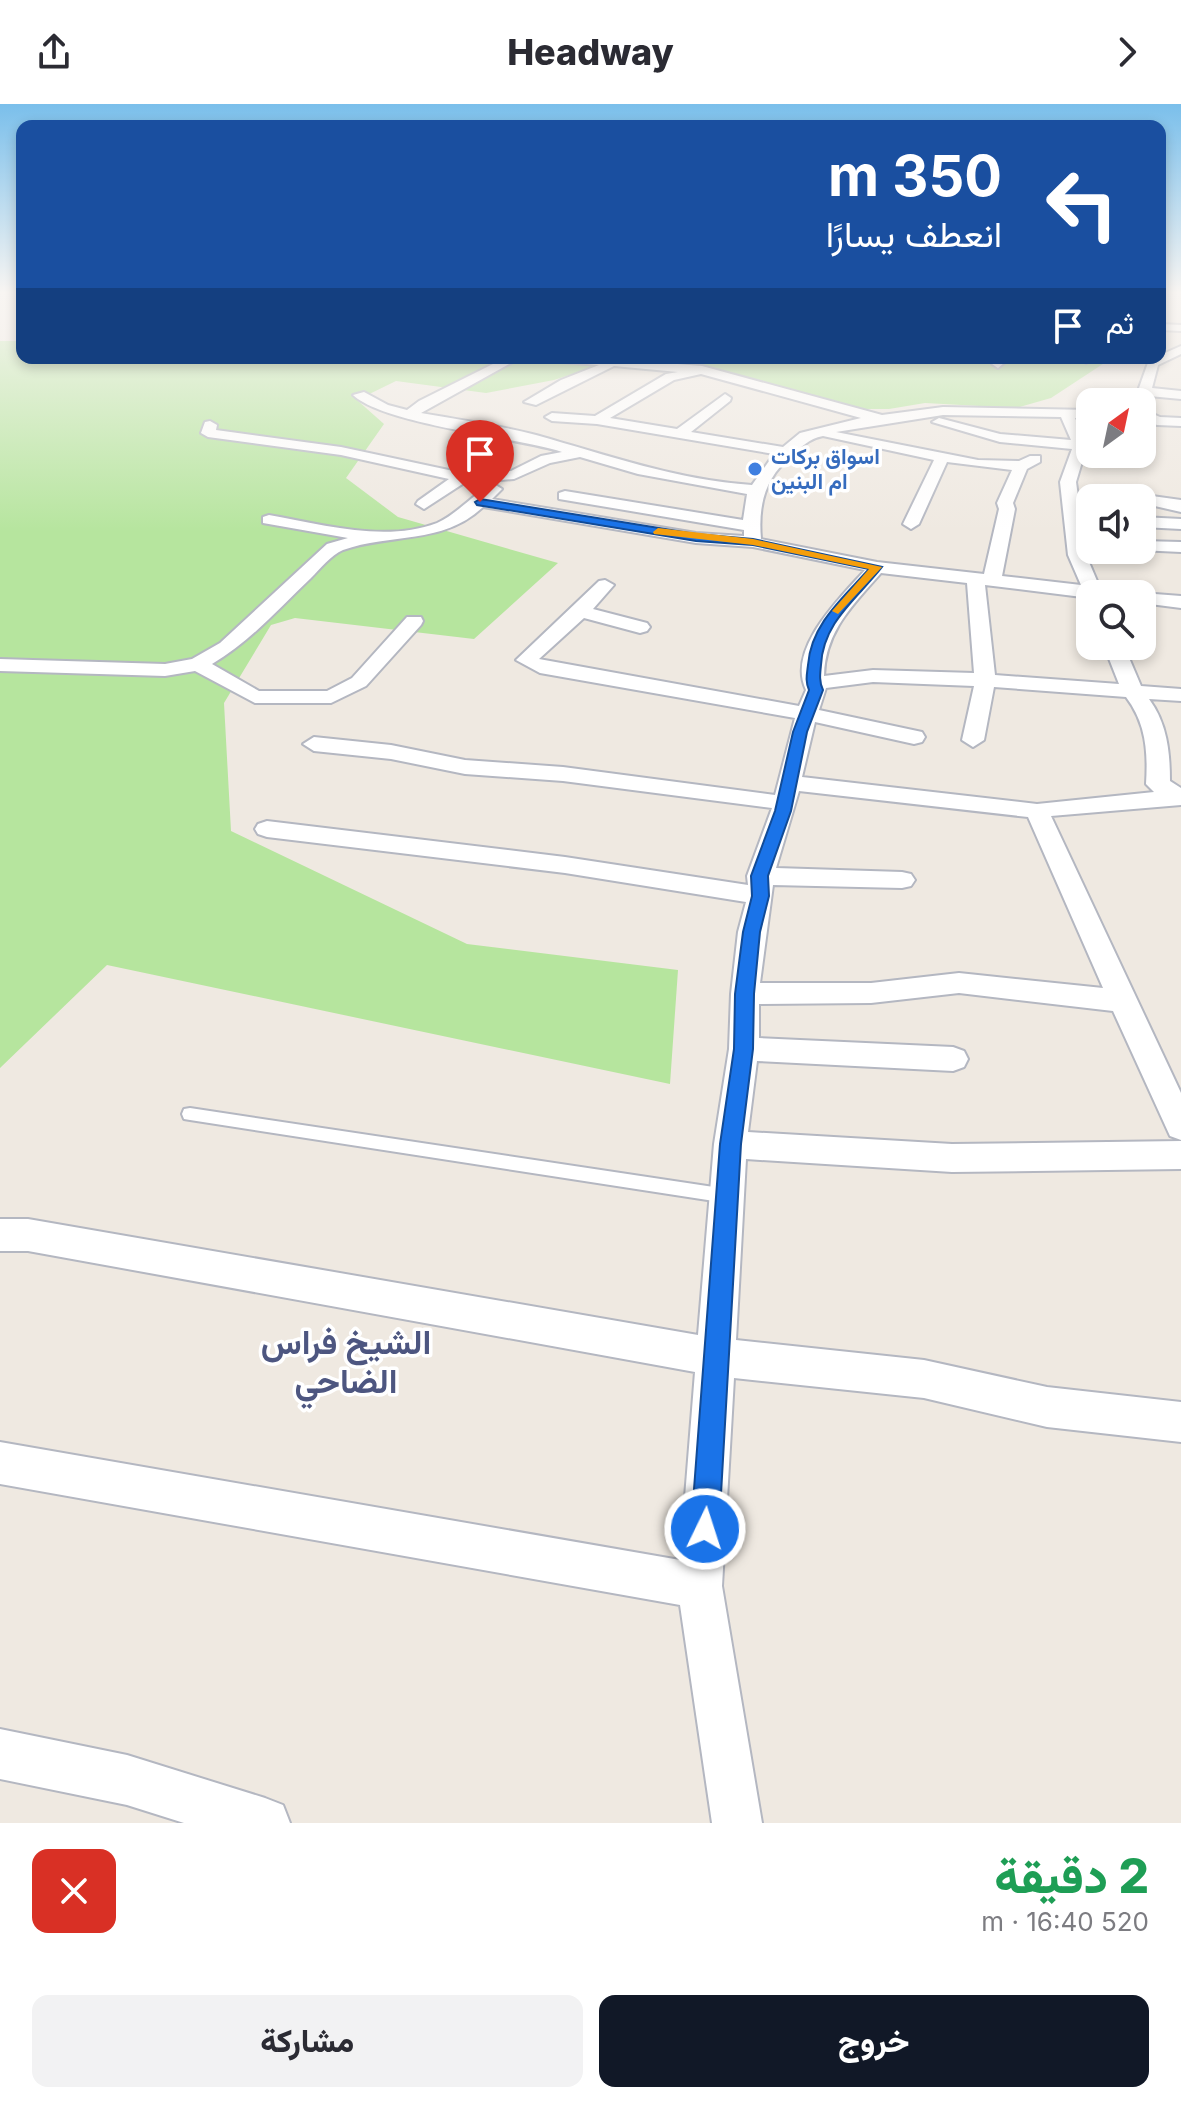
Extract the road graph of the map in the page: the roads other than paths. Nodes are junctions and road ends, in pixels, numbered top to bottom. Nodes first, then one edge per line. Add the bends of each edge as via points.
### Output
1 (488, 371) edge
2 (593, 371) edge
3 (696, 371) edge
4 (706, 371) edge
5 (359, 395) dead end
6 (1181, 395) edge
7 (1156, 396) edge
8 (725, 398) dead end
9 (531, 402) dead end
10 (916, 414) junction
11 (1067, 415) junction
12 (1076, 415) edge
13 (552, 417) dead end
14 (882, 419) junction
15 (590, 420) junction
16 (1156, 420) edge
17 (419, 421) junction
18 (1181, 422) edge
19 (210, 425) dead end
20 (820, 433) junction
21 (680, 434) junction
22 (1076, 436) edge
23 (539, 440) junction
24 (402, 445) dead end
25 (1076, 447) edge
26 (1076, 447) edge
27 (788, 452) junction
28 (576, 454) junction
29 (1052, 456) junction
30 (942, 458) junction
31 (381, 460) junction
32 (1021, 466) junction
33 (461, 478) junction
34 (501, 478) junction
35 (756, 490) junction
36 (565, 496) dead end
37 (1156, 501) edge
38 (480, 502) junction
39 (424, 504) dead end
40 (1181, 507) edge
41 (269, 520) dead end
42 (1156, 523) edge
43 (911, 524) dead end
44 (1181, 524) edge
45 (752, 534) junction
46 (369, 537) junction
47 (1156, 546) edge
48 (1181, 547) edge
49 (877, 567) junction
50 (984, 579) junction
51 (1091, 580) edge
52 (605, 585) dead end
53 (1076, 590) edge
54 (1156, 599) edge
55 (1181, 602) edge
56 (580, 611) junction
57 (414, 621) dead end
58 (640, 627) dead end
59 (1120, 660) edge
60 (198, 664) junction
61 (0, 665) edge
62 (985, 680) junction
63 (1133, 692) junction
64 (1181, 695) edge
65 (810, 699) junction
66 (914, 737) dead end
67 (973, 740) dead end
68 (314, 744) dead end
69 (787, 793) junction
70 (1178, 798) edge
71 (1037, 811) junction
72 (267, 829) dead end
73 (902, 880) dead end
74 (760, 886) junction
75 (745, 994) junction
76 (1123, 1001) junction
77 (744, 1049) junction
78 (953, 1059) dead end
79 (190, 1114) dead end
80 (1181, 1127) edge
81 (730, 1144) junction
82 (1181, 1155) edge
83 (728, 1196) junction
84 (0, 1235) edge
85 (717, 1357) junction
86 (1181, 1422) edge
87 (0, 1463) edge
88 (700, 1586) junction
89 (0, 1754) edge
90 (265, 1823) edge
91 (737, 1823) edge

1 - 17 street via 424,404
2 - 9 street
3 - 15 street via 670,377
4 - 14 street
5 - 17 street
6 - 7 street
8 - 21 street
10 - 11 street
10 - 14 street
10 - 29 street
11 - 12 street
11 - 22 street
13 - 15 street
14 - 20 street
15 - 21 street
15 - 23 street
16 - 18 street
17 - 23 street
19 - 31 street via 208,433
20 - 27 street via 805,436
20 - 30 street
21 - 27 street
23 - 28 street
24 - 31 street
25 - 29 street
26 - 29 street
27 - 35 street
28 - 34 street via 546,459
28 - 35 street
29 - 32 street
29 - 51 street via 1068,482 1077,555
30 - 32 street
30 - 43 street
31 - 33 street
32 - 50 street
33 - 34 street
33 - 39 street
34 - 38 street
35 - 45 street
36 - 45 street
37 - 40 street
38 - 45 street via 696,538
38 - 46 street via 439,528 414,536
41 - 46 street
42 - 44 street
45 - 49 street
46 - 60 street via 333,548 227,647
47 - 48 street
49 - 50 street
49 - 65 street via 824,627 815,650
50 - 53 street
50 - 62 street
52 - 56 street
54 - 55 street
56 - 58 street
56 - 65 street via 526,660 540,667
57 - 60 street via 359,682 331,697 255,697
59 - 63 street
60 - 61 street via 165,670
62 - 63 street
62 - 65 street via 873,676
62 - 67 street
63 - 64 street
63 - 70 street via 1148,712 1159,752 1158,784
65 - 66 street
65 - 69 street
68 - 69 street via 465,767
69 - 71 street
69 - 74 street
70 - 71 street
71 - 76 street
72 - 74 street
73 - 74 street
74 - 75 street
75 - 76 street via 871,993 959,983
75 - 77 street
76 - 80 street
77 - 78 street
77 - 81 street
79 - 83 lane
81 - 82 street via 952,1158
81 - 83 street
83 - 85 street
84 - 85 street via 28,1235
85 - 86 street via 924,1379 1047,1407
85 - 88 street
87 - 88 street
88 - 91 street
89 - 90 street via 127,1780

